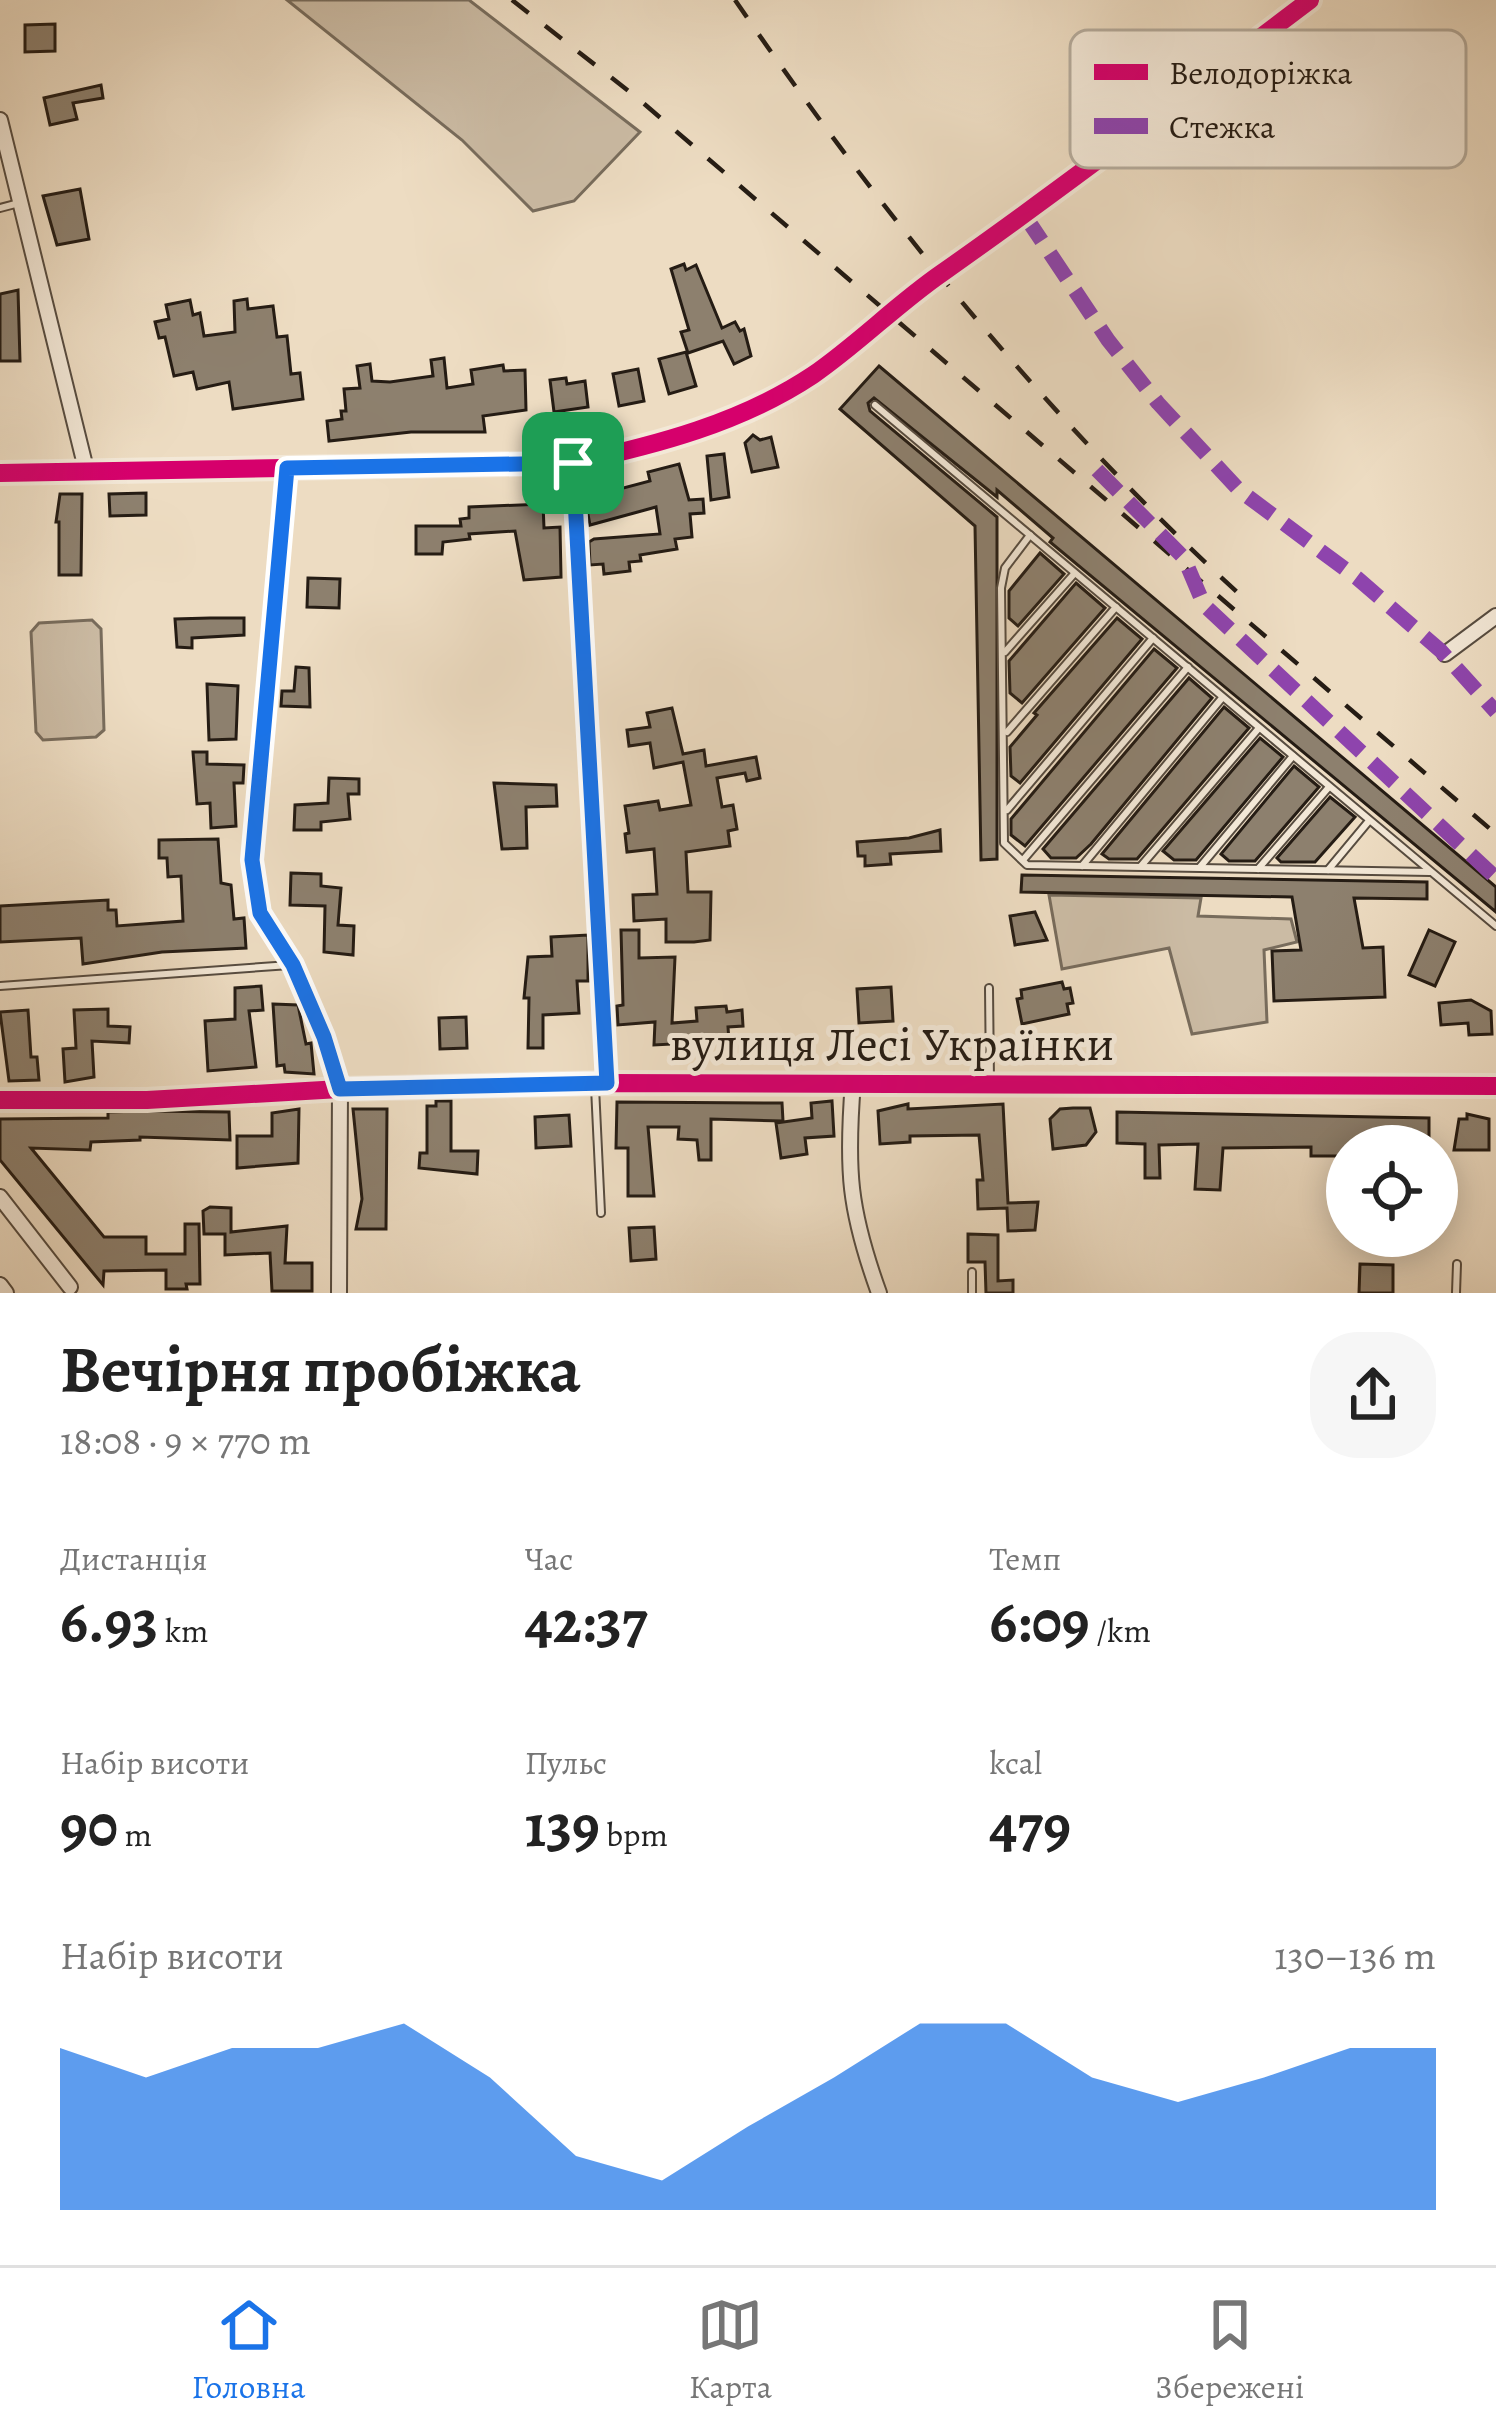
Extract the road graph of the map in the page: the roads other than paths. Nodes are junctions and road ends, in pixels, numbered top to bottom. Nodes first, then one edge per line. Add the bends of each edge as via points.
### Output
1 (1310, 0) edge
2 (1270, 30) edge
3 (0, 119) edge
4 (1088, 168) edge
5 (19, 202) junction
6 (0, 208) edge
7 (874, 405) dead end
8 (573, 463) junction
9 (287, 468) junction
10 (0, 473) edge
11 (87, 473) junction
12 (1030, 535) junction
13 (1076, 573) junction
14 (1116, 607) junction
15 (1496, 616) edge
16 (1153, 638) junction
17 (1005, 652) junction
18 (1445, 654) dead end
19 (1187, 668) junction
20 (1223, 698) junction
21 (1259, 728) junction
22 (1005, 735) junction
23 (1293, 757) junction
24 (1329, 787) junction
25 (1004, 813) junction
26 (1369, 821) junction
27 (1023, 860) junction
28 (1082, 866) junction
29 (1141, 866) junction
30 (1200, 867) junction
31 (1258, 868) junction
32 (1328, 870) junction
33 (1430, 872) junction
34 (1496, 926) edge
35 (293, 965) junction
36 (0, 986) edge
37 (989, 988) dead end
38 (990, 1081) junction
39 (853, 1082) junction
40 (601, 1083) junction
41 (1496, 1086) edge
42 (340, 1089) junction
43 (0, 1100) edge
44 (0, 1197) edge
45 (601, 1213) dead end
46 (1457, 1264) dead end
47 (972, 1272) dead end
48 (0, 1285) edge
49 (70, 1287) dead end
50 (6, 1293) edge
51 (339, 1293) edge
52 (878, 1293) edge
53 (972, 1293) edge
54 (1456, 1293) edge

1 - 2 street
3 - 5 street
4 - 8 street via 811,376 721,423
5 - 6 lane
5 - 11 street
7 - 12 lane
8 - 9 street
8 - 40 street
9 - 11 street
9 - 35 street via 252,860 260,913
10 - 11 street
12 - 13 lane
12 - 17 lane via 1005,568
13 - 14 lane
13 - 17 lane
14 - 16 lane
14 - 22 lane
15 - 18 street
16 - 19 lane
16 - 25 lane
17 - 22 lane
19 - 20 lane
19 - 27 lane
20 - 21 lane
20 - 28 lane
21 - 23 lane
21 - 29 lane
22 - 25 lane
23 - 24 lane
23 - 30 lane
24 - 26 lane
24 - 31 lane
25 - 27 lane via 1004,842
26 - 32 lane
26 - 33 lane
27 - 28 lane
28 - 29 lane
29 - 30 lane
30 - 31 lane
31 - 32 lane
32 - 33 lane
33 - 34 lane
35 - 36 lane
35 - 42 street
37 - 38 lane
38 - 39 street, вулиця Лесі Українки
38 - 41 street, вулиця Лесі Українки
39 - 40 street, вулиця Лесі Українки
39 - 52 street via 846,1162 857,1233
40 - 42 street, вулиця Лесі Українки
40 - 45 lane
42 - 43 street, вулиця Лесі Українки
42 - 51 street
44 - 49 street
46 - 54 lane
47 - 53 lane
48 - 50 street

